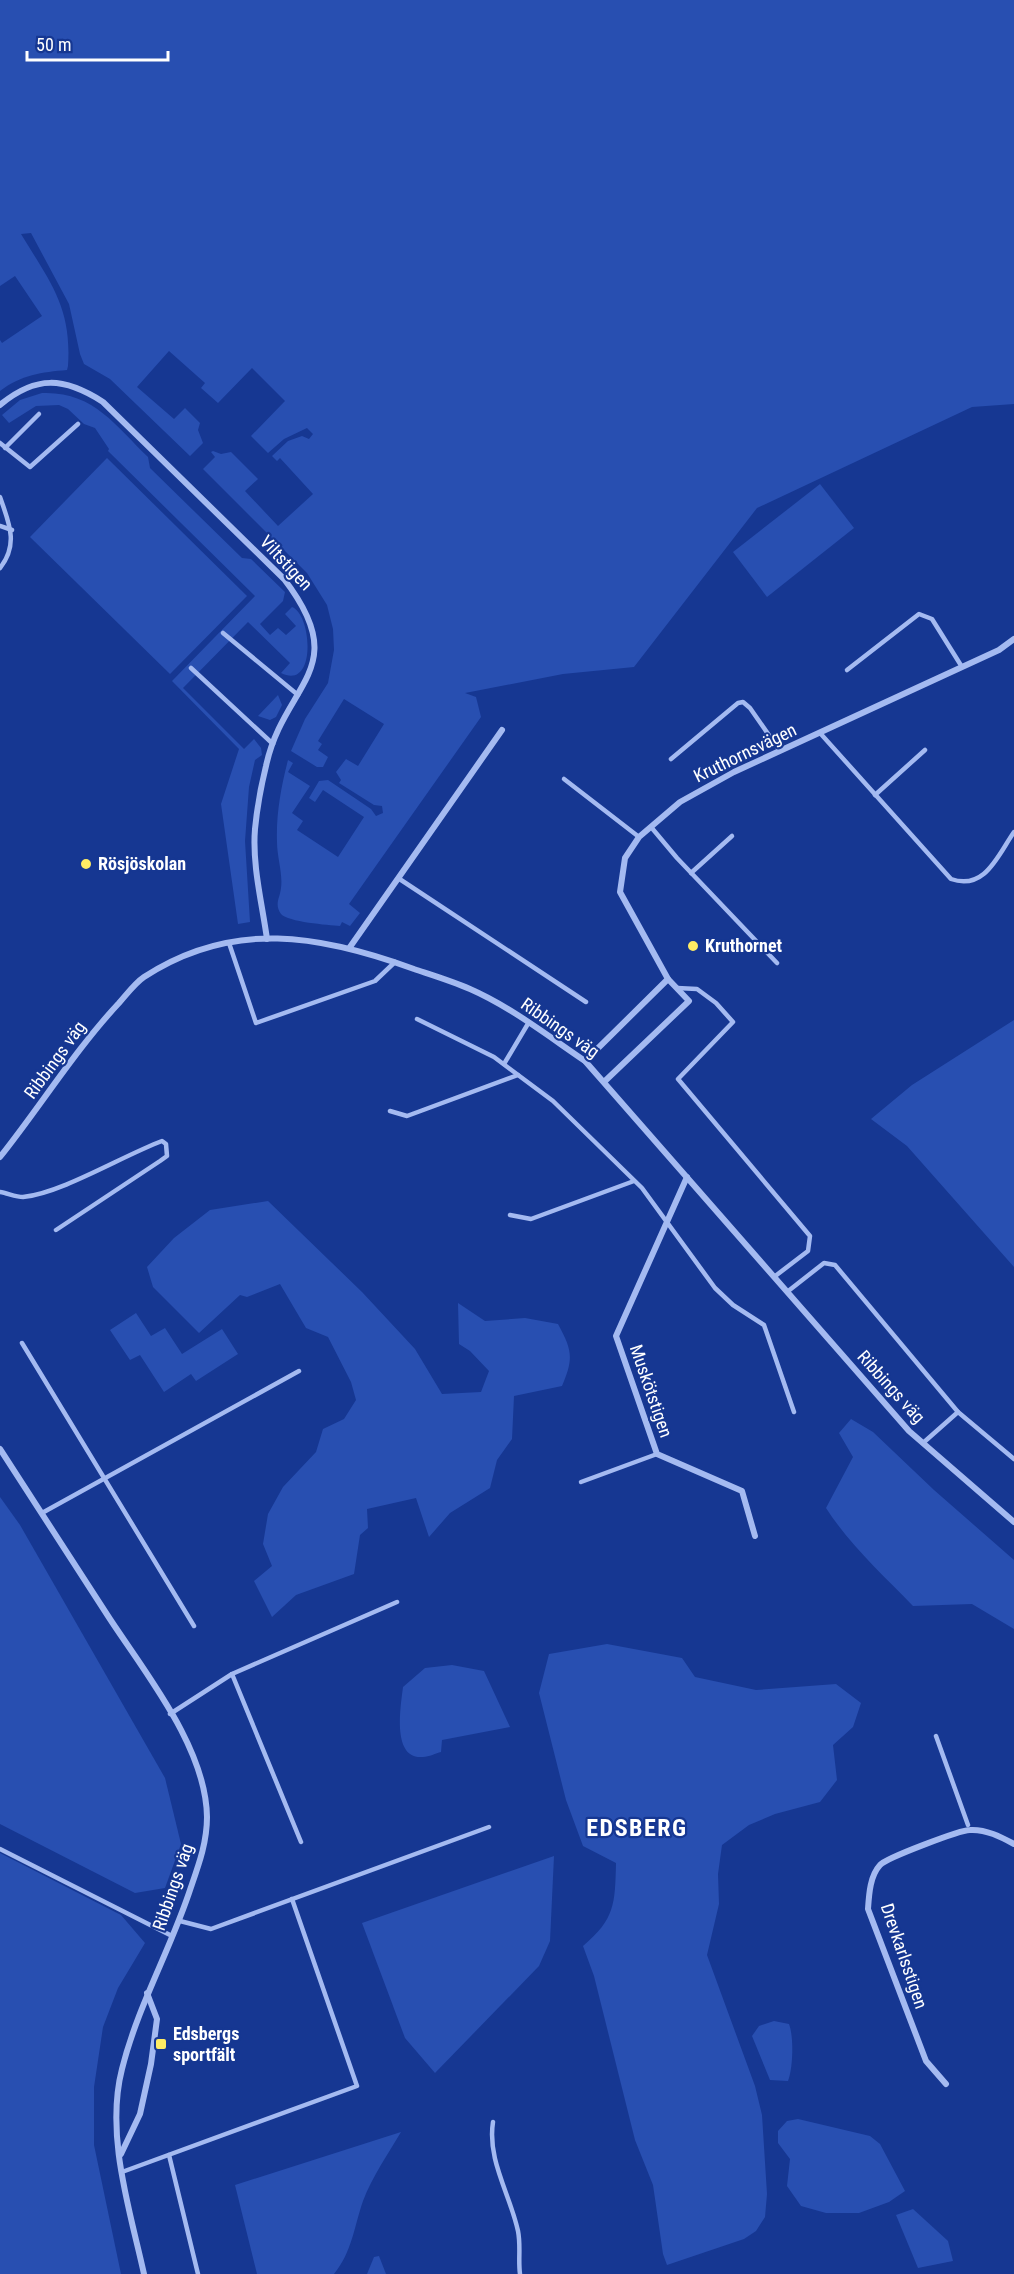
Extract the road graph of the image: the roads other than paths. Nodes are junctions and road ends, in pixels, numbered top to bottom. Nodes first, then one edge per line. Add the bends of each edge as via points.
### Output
1 (0, 405) edge
2 (39, 414) dead end
3 (78, 424) dead end
4 (0, 443) edge
5 (5, 448) junction
6 (0, 497) edge
7 (0, 526) edge
8 (12, 530) junction
9 (0, 568) edge
10 (223, 633) dead end
11 (1014, 639) edge
12 (962, 667) junction
13 (191, 668) dead end
14 (847, 670) dead end
15 (298, 695) junction
16 (502, 730) dead end
17 (820, 733) junction
18 (273, 744) junction
19 (925, 750) dead end
20 (780, 751) junction
21 (671, 759) dead end
22 (564, 779) dead end
23 (875, 795) junction
24 (651, 827) junction
25 (1014, 832) edge
26 (732, 836) dead end
27 (639, 837) junction
28 (691, 873) junction
29 (398, 878) junction
30 (267, 939) junction
31 (229, 943) junction
32 (350, 947) junction
33 (394, 962) junction
34 (777, 963) dead end
35 (668, 979) junction
36 (677, 987) junction
37 (586, 1002) dead end
38 (417, 1019) dead end
39 (529, 1022) junction
40 (585, 1061) junction
41 (504, 1064) junction
42 (518, 1075) junction
43 (605, 1081) junction
44 (390, 1111) dead end
45 (0, 1157) edge
46 (687, 1177) junction
47 (634, 1181) junction
48 (0, 1192) edge
49 (510, 1215) dead end
50 (667, 1221) junction
51 (57, 1230) dead end
52 (774, 1277) junction
53 (787, 1292) junction
54 (22, 1343) dead end
55 (298, 1371) dead end
56 (794, 1412) dead end
57 (958, 1412) junction
58 (923, 1443) junction
59 (0, 1449) edge
60 (657, 1454) junction
61 (1014, 1459) edge
62 (105, 1478) junction
63 (581, 1482) dead end
64 (42, 1513) junction
65 (1014, 1522) edge
66 (756, 1536) dead end
67 (397, 1602) dead end
68 (194, 1626) dead end
69 (232, 1674) junction
70 (170, 1714) junction
71 (936, 1736) dead end
72 (968, 1825) dead end
73 (489, 1827) dead end
74 (301, 1842) dead end
75 (1014, 1844) edge
76 (0, 1849) edge
77 (292, 1899) junction
78 (180, 1921) junction
79 (172, 1936) junction
80 (147, 1993) junction
81 (946, 2084) dead end
82 (494, 2122) dead end
83 (120, 2155) junction
84 (169, 2155) junction
85 (122, 2172) junction
86 (518, 2273) edge
87 (144, 2274) edge
88 (198, 2274) edge

1 - 15 street, Viltstigen via 24,389 60,382 85,390 126,424 284,579 303,603 313,627 315,649 311,673
2 - 5 lane
3 - 5 lane via 30,467
4 - 5 lane
6 - 8 lane
7 - 8 lane
8 - 9 lane via 11,550
10 - 15 lane
11 - 12 street, Kruthornsvägen
12 - 14 lane via 932,619 918,614
12 - 17 street, Kruthornsvägen
13 - 18 lane
15 - 18 street, Viltstigen
16 - 29 street
17 - 20 street, Kruthornsvägen
17 - 23 lane
18 - 30 street, Viltstigen via 255,830
19 - 23 lane
20 - 21 lane via 743,702
20 - 24 street, Kruthornsvägen via 680,802
22 - 27 lane
23 - 25 lane via 951,879 963,883 987,872
24 - 27 street, Kruthornsvägen
24 - 28 lane
26 - 28 lane
27 - 35 street, Kruthornsvägen via 625,858 620,892
28 - 34 lane
29 - 32 street
29 - 37 lane
30 - 31 street, Ribbings väg
30 - 32 street, Ribbings väg via 312,939
31 - 33 lane via 256,1023 375,981
31 - 45 street, Ribbings väg via 195,951 143,978 100,1023
32 - 33 street, Ribbings väg
33 - 39 street, Ribbings väg via 470,989
35 - 36 street, Kruthornsvägen
35 - 40 street
36 - 43 street via 689,1001
36 - 52 lane via 697,989 733,1022 678,1079 810,1236 808,1251
38 - 41 lane
39 - 40 street, Ribbings väg
39 - 41 lane
40 - 43 street, Ribbings väg
41 - 42 lane
42 - 44 lane via 407,1116
42 - 47 lane via 553,1101
43 - 46 street, Ribbings väg
46 - 50 street, Muskötstigen
46 - 52 street, Ribbings väg
47 - 49 lane via 531,1219
47 - 50 lane
48 - 51 lane via 21,1197 54,1188 145,1147 162,1141 166,1144 167,1156
50 - 56 lane via 715,1288 765,1325
50 - 60 street, Muskötstigen via 616,1336
52 - 53 street, Ribbings väg
53 - 57 lane via 824,1263 835,1265
53 - 58 street, Ribbings väg
54 - 62 lane
55 - 62 lane
57 - 58 lane
57 - 61 lane
58 - 65 street, Ribbings väg
59 - 64 street, Ribbings väg
60 - 63 lane
60 - 66 street, Muskötstigen via 742,1491
62 - 64 lane
62 - 68 lane
64 - 70 street, Ribbings väg
67 - 69 lane
69 - 70 lane
69 - 74 lane
70 - 78 street, Ribbings väg via 193,1757 203,1785 207,1817 204,1851
71 - 72 lane
73 - 77 lane
75 - 81 street, Drevkarlsstigen via 996,1835 969,1830 880,1864 870,1884 868,1909 926,2061
76 - 79 lane
77 - 78 lane via 211,1929
77 - 84 lane via 357,2086
78 - 79 street, Ribbings väg
79 - 80 street, Ribbings väg
80 - 83 street, Ribbings väg via 121,2071 117,2119
80 - 83 street via 157,2019 151,2064 140,2114
82 - 86 lane via 490,2139 493,2156 518,2230
83 - 85 street, Ribbings väg
84 - 85 lane
84 - 88 lane
85 - 87 street, Ribbings väg

